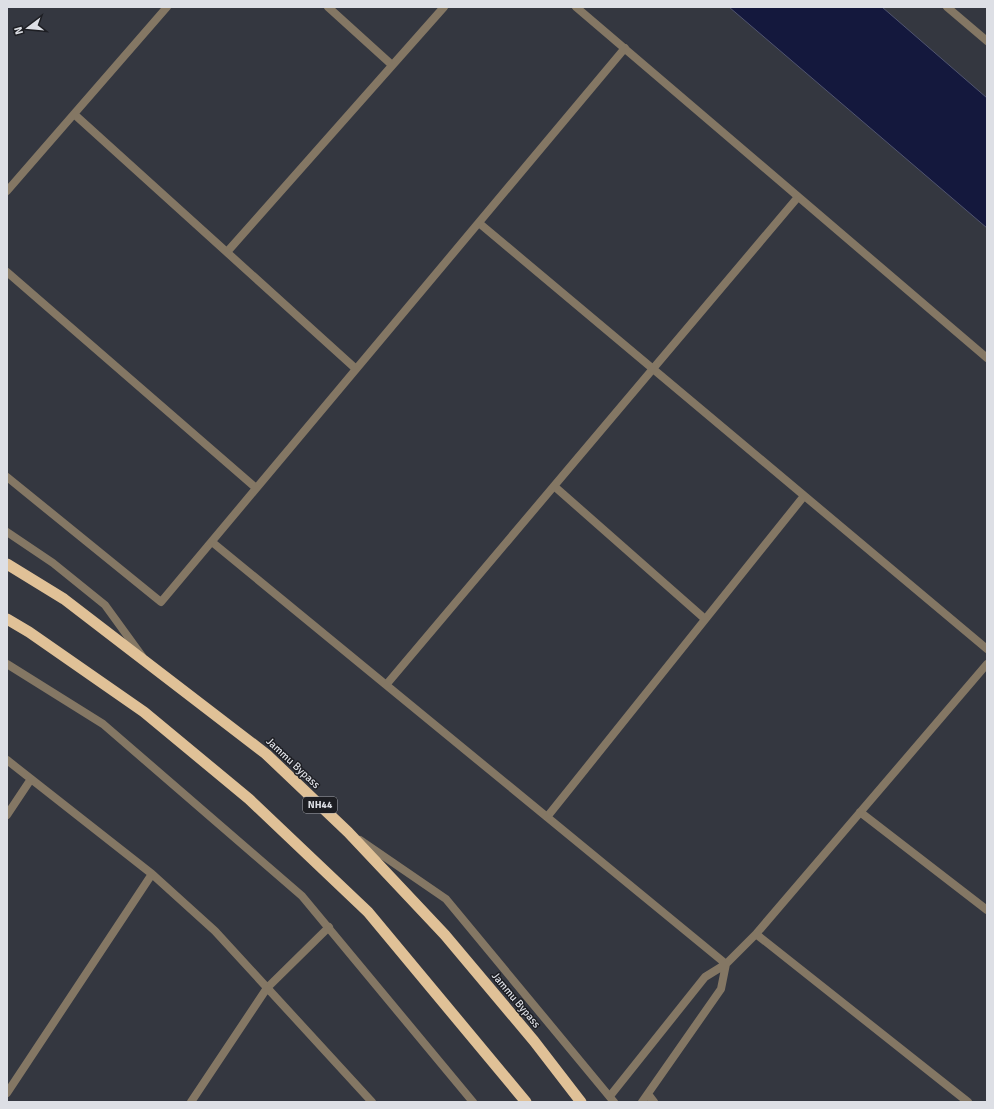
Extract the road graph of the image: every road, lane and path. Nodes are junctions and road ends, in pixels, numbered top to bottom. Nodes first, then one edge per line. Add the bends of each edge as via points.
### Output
1 (167, 7) edge
2 (328, 7) edge
3 (444, 7) edge
4 (576, 7) edge
5 (948, 7) edge
6 (987, 41) edge
7 (625, 48) junction
8 (392, 65) junction
9 (74, 114) junction
10 (7, 191) edge
11 (798, 197) junction
12 (479, 223) junction
13 (227, 252) junction
14 (7, 272) edge
15 (987, 358) edge
16 (356, 369) junction
17 (653, 369) junction
18 (7, 477) edge
19 (554, 486) junction
20 (256, 488) junction
21 (804, 496) junction
22 (7, 532) edge
23 (212, 542) junction
24 (7, 564) edge
25 (7, 619) edge
26 (705, 619) junction
27 (987, 649) edge
28 (144, 658) junction
29 (7, 664) edge
30 (987, 664) edge
31 (386, 685) junction
32 (7, 760) edge
33 (31, 779) junction
34 (860, 812) junction
35 (7, 815) edge
36 (547, 817) junction
37 (348, 832) junction
38 (152, 874) junction
39 (987, 910) edge
40 (329, 927) junction
41 (756, 934) junction
42 (726, 964) junction
43 (267, 988) junction
44 (7, 1093) edge
45 (648, 1094) junction
46 (612, 1099) edge
47 (191, 1102) edge
48 (372, 1102) edge
49 (473, 1102) edge
50 (526, 1102) edge
51 (581, 1102) edge
52 (642, 1102) edge
53 (654, 1102) edge
54 (968, 1102) edge

1 - 9 street
2 - 8 street
3 - 8 street
4 - 7 street
5 - 6 street
7 - 11 street
7 - 12 street
8 - 13 street
9 - 10 street
9 - 13 street
11 - 15 street
11 - 17 street
12 - 16 street
12 - 17 street
13 - 16 street
14 - 20 street
16 - 20 street
17 - 19 street
17 - 21 street
18 - 23 street via 161,602
19 - 26 street
19 - 31 street
20 - 23 street
21 - 26 street
21 - 27 street
22 - 28 street via 53,563 106,605
23 - 31 street
24 - 28 highway, Jammu Bypass / NH44 via 64,599
25 - 50 highway via 144,712 249,799 368,912
26 - 36 street
28 - 37 highway, Jammu Bypass / NH44 via 266,754
29 - 40 street via 102,724 292,887
30 - 34 street
31 - 36 street
32 - 33 street
33 - 35 street
33 - 38 street
34 - 39 street
34 - 41 street
36 - 42 street
37 - 46 street via 446,899
37 - 51 highway, Jammu Bypass / NH44 via 445,935 534,1041
38 - 43 street via 215,931
38 - 44 street
40 - 43 street
40 - 49 street
41 - 42 street
41 - 54 street
42 - 45 street via 722,989
42 - 46 street via 705,977
43 - 47 street
43 - 48 street
45 - 52 street
45 - 53 street

